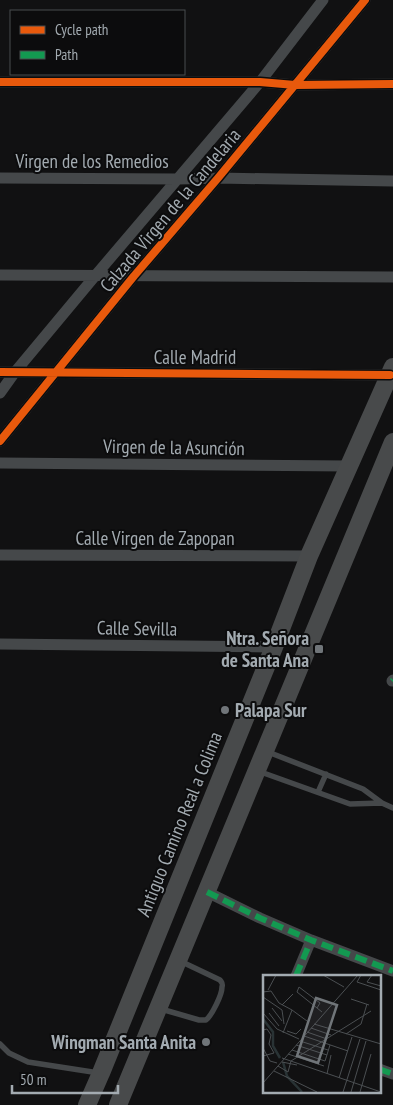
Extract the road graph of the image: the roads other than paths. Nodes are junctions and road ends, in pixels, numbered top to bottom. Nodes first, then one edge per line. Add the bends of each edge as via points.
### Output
1 (323, 0) edge
2 (365, 0) edge
3 (0, 82) edge
4 (260, 82) junction
5 (393, 84) edge
6 (295, 85) junction
7 (0, 178) edge
8 (218, 178) junction
9 (178, 179) junction
10 (393, 181) edge
11 (0, 275) edge
12 (95, 276) junction
13 (134, 276) junction
14 (393, 277) edge
15 (392, 371) edge
16 (0, 372) edge
17 (15, 372) junction
18 (56, 373) junction
19 (0, 393) edge
20 (0, 441) edge
21 (393, 442) edge
22 (0, 463) edge
23 (348, 466) junction
24 (0, 555) edge
25 (309, 556) junction
26 (0, 644) edge
27 (274, 647) junction
28 (264, 751) junction
29 (256, 771) junction
30 (326, 774) junction
31 (318, 792) junction
32 (382, 803) junction
33 (393, 808) edge
34 (207, 892) junction
35 (311, 940) junction
36 (179, 960) junction
37 (393, 971) edge
38 (296, 975) edge
39 (159, 1008) junction
40 (0, 1044) edge
41 (380, 1069) edge
42 (101, 1073) junction
43 (393, 1074) edge
44 (86, 1105) edge
45 (118, 1105) edge

1 - 4 street, Calzada Virgen de la Candelaria
2 - 6 street, Calzada Virgen de la Candelaria
3 - 4 street
4 - 6 street
4 - 9 street, Calzada Virgen de la Candelaria
5 - 6 street
6 - 8 street, Calzada Virgen de la Candelaria
7 - 9 street, Virgen de los Remedios
8 - 9 street, Virgen de los Remedios
8 - 10 street, Virgen de los Remedios
8 - 13 street, Calzada Virgen de la Candelaria
9 - 12 street, Calzada Virgen de la Candelaria
11 - 12 street
12 - 13 street
12 - 17 street, Calzada Virgen de la Candelaria
13 - 14 street
13 - 18 street, Calzada Virgen de la Candelaria
15 - 18 street, Calle Madrid
15 - 23 main road, Antiguo Camino Real a Colima
16 - 17 street, Calle Madrid
17 - 18 street, Calle Madrid
17 - 19 street, Calzada Virgen de la Candelaria
18 - 20 street, Calzada Virgen de la Candelaria
21 - 28 main road
22 - 23 street, Virgen de la Asunción
23 - 25 main road, Antiguo Camino Real a Colima
24 - 25 street, Calle Virgen de Zapopan
25 - 27 main road, Antiguo Camino Real a Colima
26 - 27 street, Calle Sevilla
27 - 42 main road, Antiguo Camino Real a Colima
28 - 29 main road
28 - 30 lane
29 - 31 lane
29 - 34 main road
30 - 31 lane
30 - 32 lane via 363,789
31 - 32 lane via 350,804
32 - 33 lane
34 - 35 street
34 - 36 main road
35 - 37 street
35 - 38 street
36 - 39 main road
36 - 39 lane via 216,977 222,983 222,991 206,1020
39 - 45 main road
40 - 42 lane via 9,1053 28,1062
41 - 43 street
42 - 44 main road, Antiguo Camino Real a Colima

